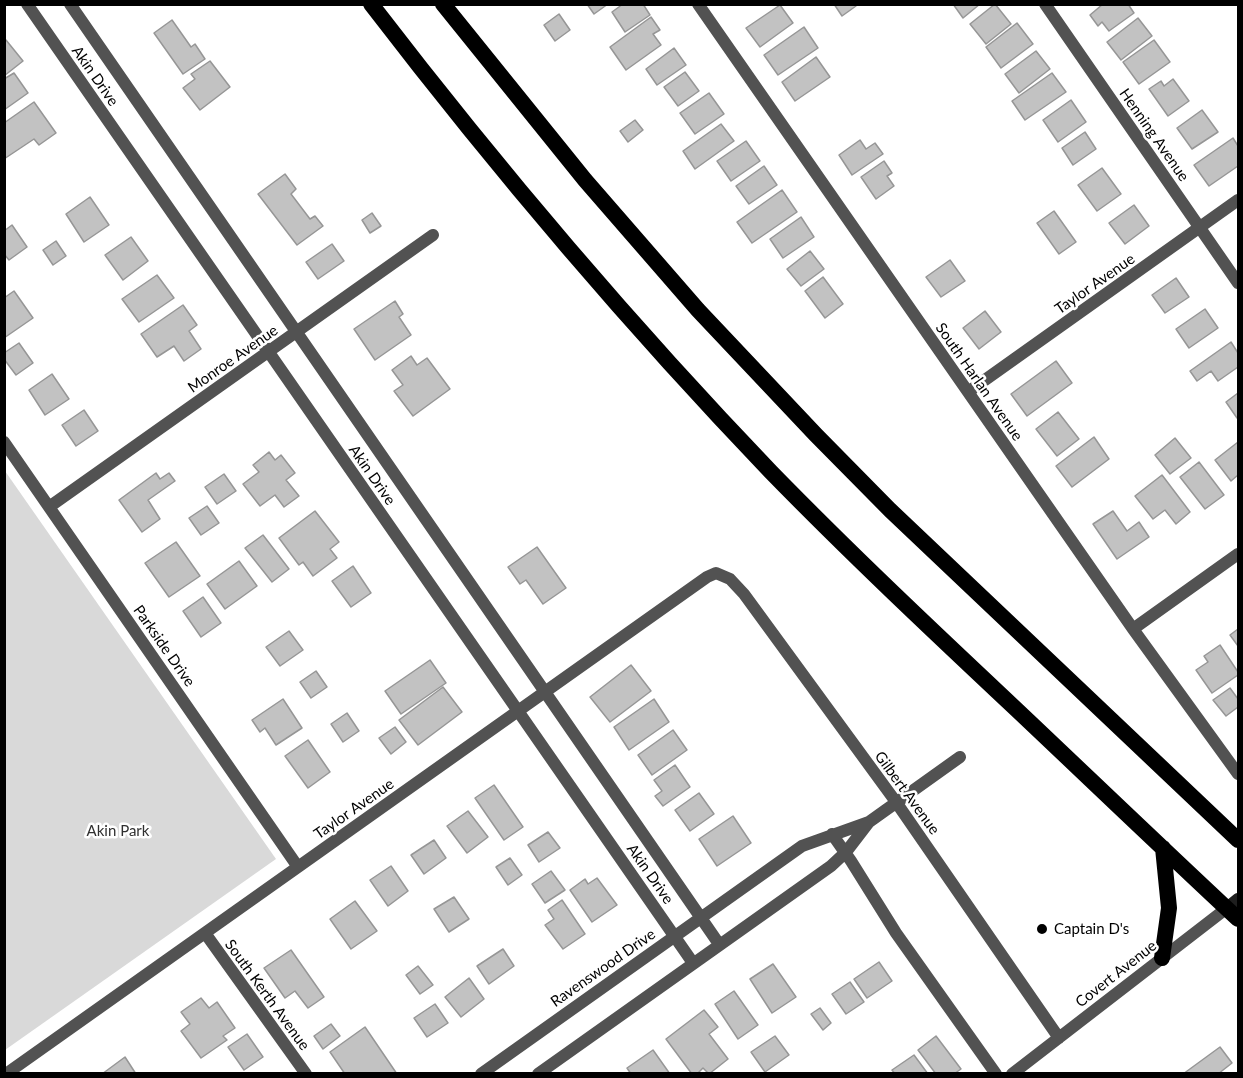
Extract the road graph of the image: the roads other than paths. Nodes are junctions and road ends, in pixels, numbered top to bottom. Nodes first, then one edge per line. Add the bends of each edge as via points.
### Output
1 (27, 4) edge
2 (70, 4) edge
3 (371, 4) edge
4 (444, 4) edge
5 (698, 4) edge
6 (1045, 4) edge
7 (1239, 200) edge
8 (1200, 228) junction
9 (433, 235) dead end
10 (1239, 283) edge
11 (296, 332) junction
12 (268, 352) junction
13 (968, 392) junction
14 (4, 442) edge
15 (49, 507) junction
16 (1239, 554) edge
17 (721, 574) joint
18 (1133, 629) junction
19 (545, 692) junction
20 (518, 711) junction
21 (960, 757) dead end
22 (1239, 774) edge
23 (896, 802) junction
24 (869, 822) junction
25 (832, 834) junction
26 (1239, 840) edge
27 (1163, 848) junction
28 (846, 852) junction
29 (298, 867) junction
30 (1235, 909) edge
31 (701, 918) junction
32 (205, 933) junction
33 (675, 936) junction
34 (719, 944) junction
35 (1162, 958) junction
36 (693, 963) junction
37 (1059, 1038) junction
38 (6, 1074) edge
39 (306, 1074) edge
40 (482, 1074) edge
41 (538, 1074) edge
42 (996, 1074) edge
43 (1012, 1074) edge

1 - 12 street, Akin Drive
2 - 11 street, Akin Drive
3 - 27 highway via 468,129 560,238 770,470 868,570
4 - 26 highway via 585,180 698,310 808,427 898,518
5 - 13 street, South Harlan Avenue
6 - 8 street, Henning Avenue
7 - 8 street, Taylor Avenue
8 - 10 street, Henning Avenue
8 - 13 street, Taylor Avenue
9 - 11 street, Monroe Avenue
11 - 12 street, Monroe Avenue
11 - 19 street, Akin Drive
12 - 15 street, Monroe Avenue
12 - 20 street, Akin Drive
13 - 18 street, South Harlan Avenue
14 - 15 street, Parkside Drive
15 - 29 street, Parkside Drive
16 - 18 street
17 - 19 street, Taylor Avenue via 707,577
17 - 23 street, Gilbert Avenue via 744,594
18 - 22 street, South Harlan Avenue
19 - 20 street, Taylor Avenue
19 - 31 street, Akin Drive
20 - 29 street, Taylor Avenue
20 - 33 street, Akin Drive
21 - 23 street, Ravenswood Drive
23 - 24 street, Ravenswood Drive
23 - 37 street, Gilbert Avenue
24 - 25 street, Ravenswood Drive
24 - 28 street, Ravenswood Drive
25 - 28 street
25 - 31 street, Ravenswood Drive via 802,846
27 - 30 highway
27 - 35 highway via 1169,908
28 - 34 street, Ravenswood Drive
28 - 42 street via 896,933
29 - 32 street, Taylor Avenue
30 - 35 street, Covert Avenue
31 - 33 street, Ravenswood Drive
31 - 34 street, Akin Drive
32 - 38 street, Taylor Avenue
32 - 39 street, South Kerth Avenue
33 - 36 street, Akin Drive
33 - 40 street, Ravenswood Drive
34 - 36 street, Ravenswood Drive
35 - 37 street, Covert Avenue
36 - 41 street, Ravenswood Drive
37 - 43 street, Covert Avenue

